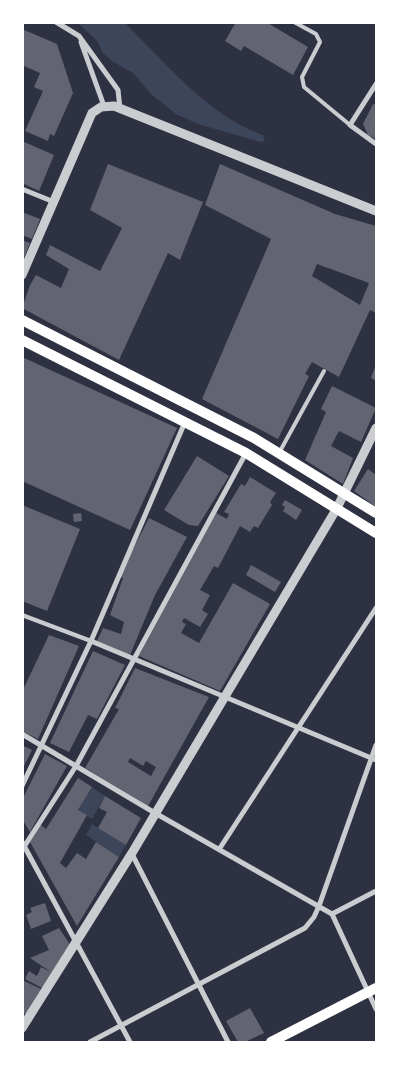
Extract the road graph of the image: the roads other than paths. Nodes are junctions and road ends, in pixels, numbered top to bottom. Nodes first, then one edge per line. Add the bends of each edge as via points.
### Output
1 (56, 22) edge
2 (294, 22) edge
3 (79, 36) junction
4 (376, 84) edge
5 (104, 106) junction
6 (120, 109) junction
7 (350, 125) junction
8 (376, 144) edge
9 (22, 189) edge
10 (54, 202) junction
11 (376, 211) edge
12 (22, 275) edge
13 (22, 320) edge
14 (22, 340) edge
15 (324, 371) dead end
16 (186, 422) junction
17 (376, 428) edge
18 (246, 453) junction
19 (279, 453) junction
20 (346, 493) junction
21 (337, 508) junction
22 (376, 512) edge
23 (376, 533) edge
24 (376, 608) edge
25 (22, 615) edge
26 (91, 641) junction
27 (134, 659) junction
28 (224, 696) junction
29 (299, 728) junction
30 (22, 734) edge
31 (376, 745) edge
32 (43, 746) junction
33 (374, 758) edge
34 (76, 766) junction
35 (22, 786) edge
36 (155, 813) junction
37 (23, 846) edge
38 (220, 848) junction
39 (132, 853) junction
40 (376, 891) edge
41 (319, 906) junction
42 (332, 914) junction
43 (78, 942) junction
44 (197, 984) junction
45 (372, 990) edge
46 (376, 1009) edge
47 (121, 1026) junction
48 (22, 1028) edge
49 (90, 1042) edge
50 (130, 1042) edge
51 (228, 1042) edge
52 (271, 1042) edge

1 - 3 street
2 - 7 lane via 316,34 320,42 302,77 304,87
3 - 5 street
3 - 6 street via 118,90
4 - 7 street
5 - 6 street
5 - 10 street via 92,113
6 - 11 street
7 - 8 street
9 - 10 street
10 - 12 street
13 - 19 main road
14 - 16 main road
15 - 19 lane
16 - 18 main road
16 - 26 street
17 - 20 street
18 - 21 main road
18 - 27 street
19 - 20 main road
20 - 21 street
20 - 22 main road
21 - 23 main road
21 - 28 street
24 - 29 street
25 - 26 street
26 - 27 street
26 - 32 street
27 - 28 street
27 - 34 street
28 - 29 street
28 - 36 street
29 - 33 street
29 - 38 street
30 - 32 street
31 - 33 street
32 - 34 street
32 - 35 street
33 - 41 street
34 - 36 street
34 - 37 street
36 - 38 street
36 - 39 street
37 - 43 street
38 - 41 street
39 - 43 street
39 - 44 street
40 - 42 street
41 - 42 street
41 - 44 street via 314,918 304,928
42 - 45 street
43 - 47 street
43 - 48 street
44 - 47 street
44 - 51 street
45 - 46 street
45 - 52 main road
47 - 49 street
47 - 50 street

